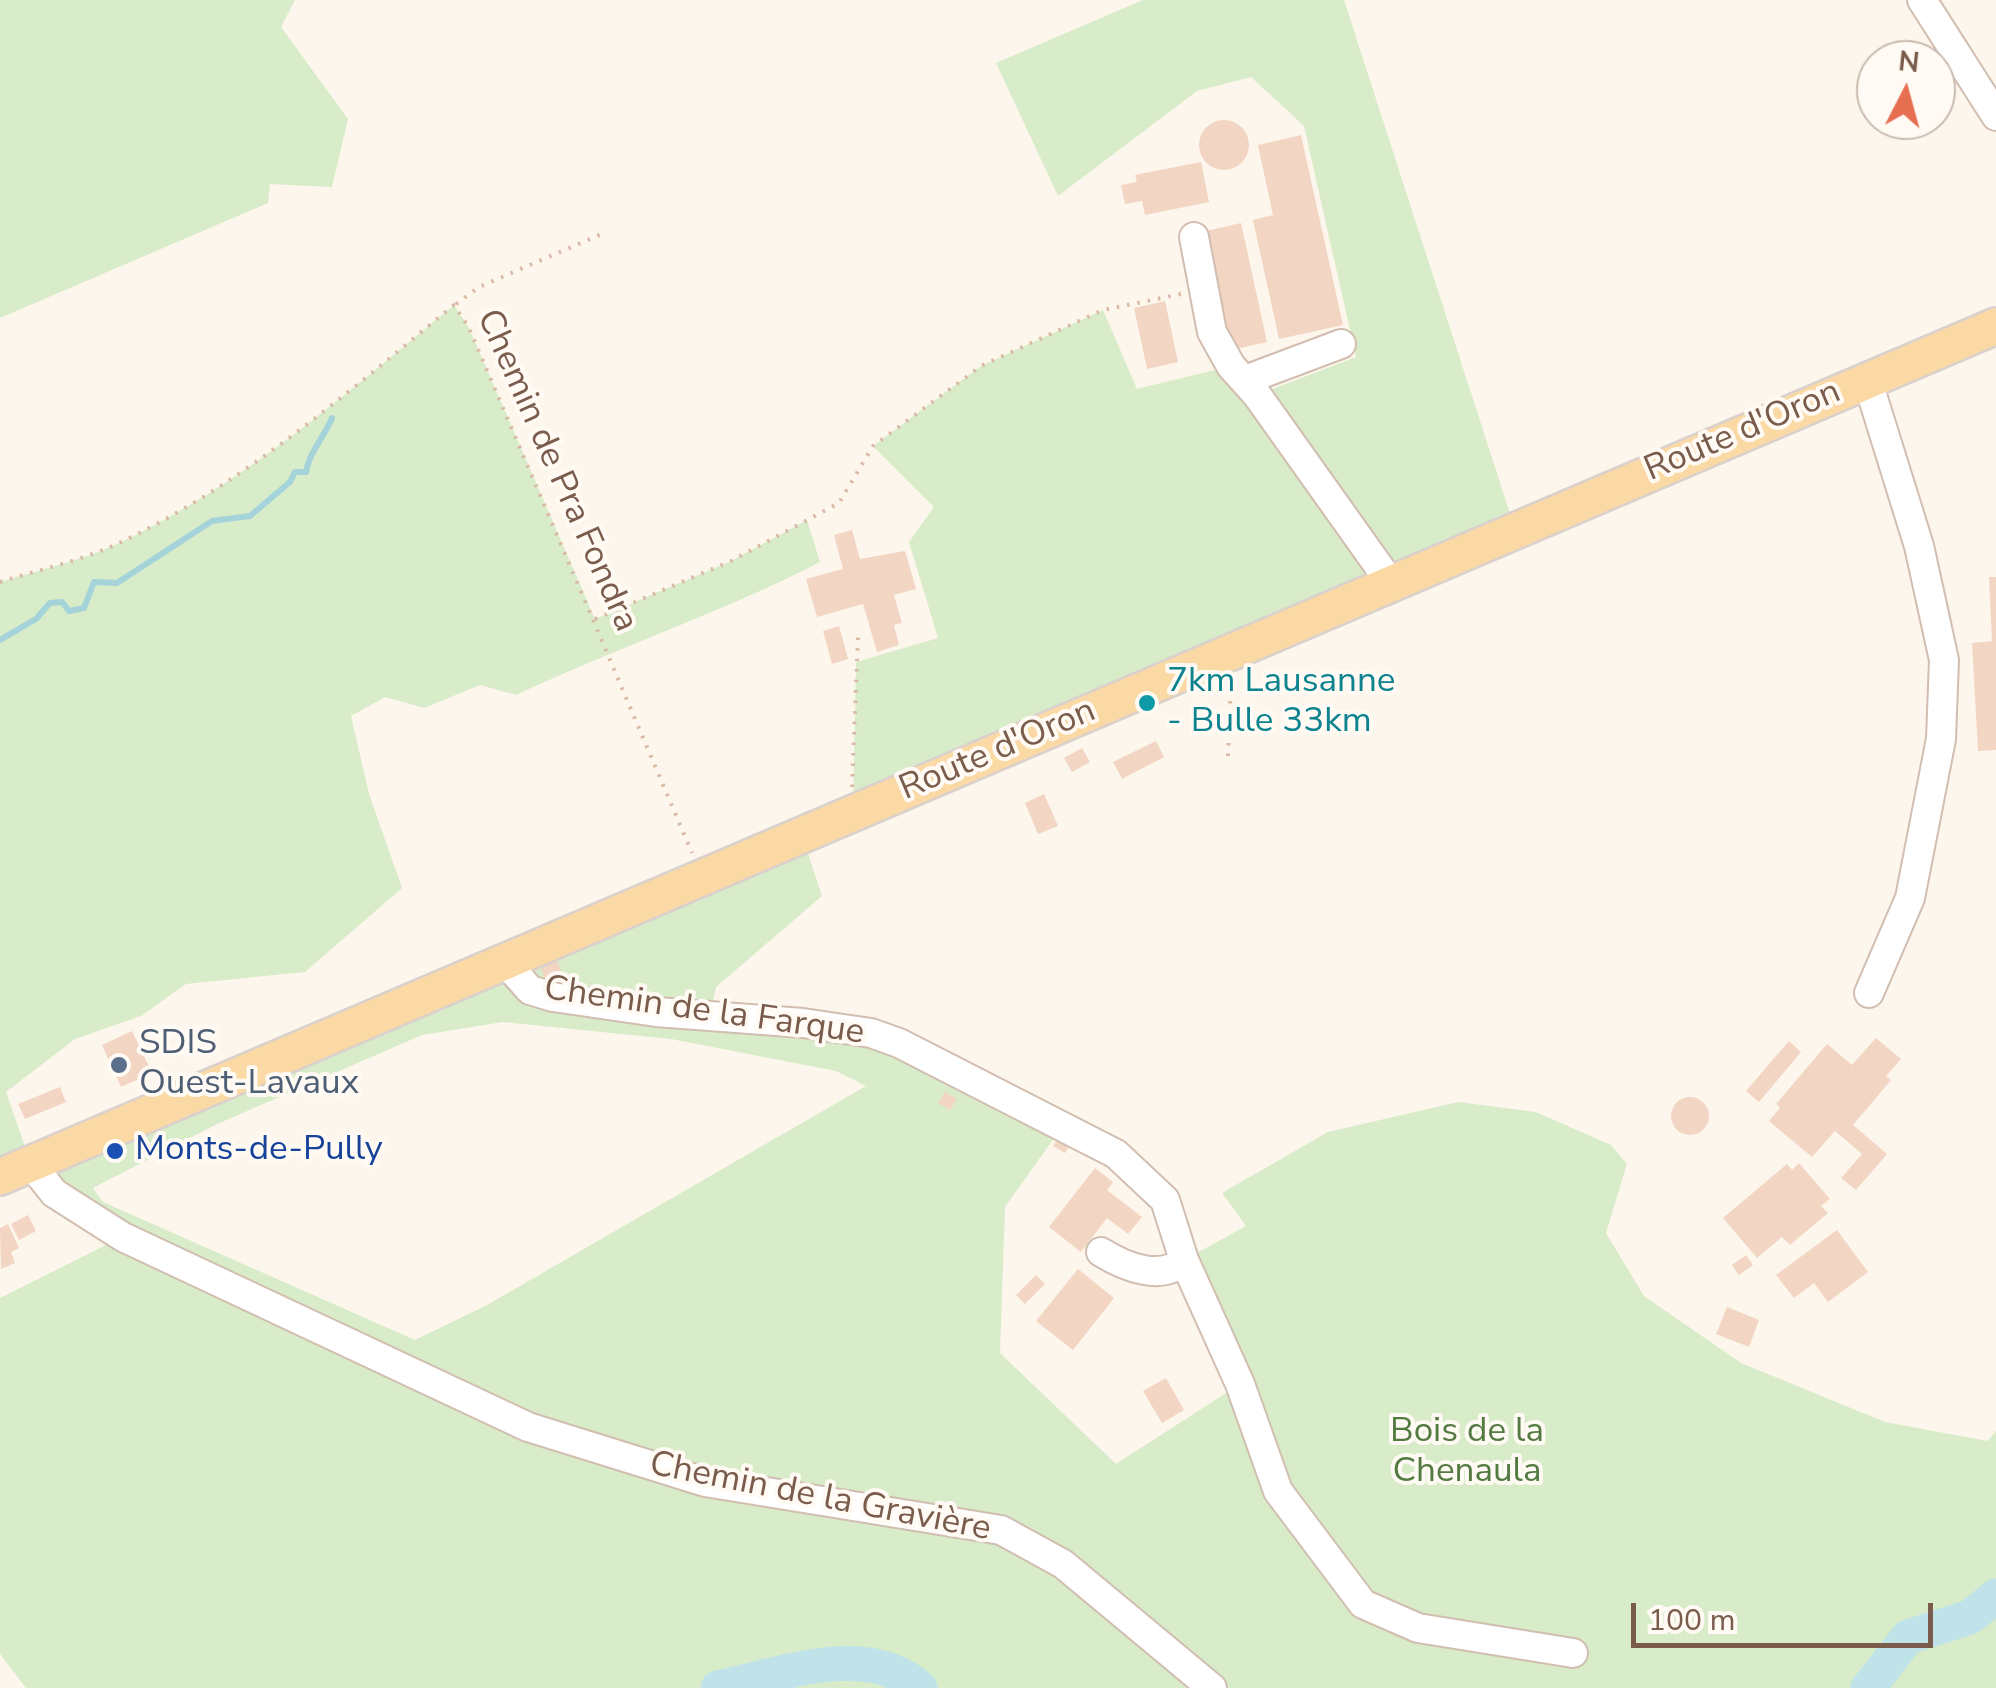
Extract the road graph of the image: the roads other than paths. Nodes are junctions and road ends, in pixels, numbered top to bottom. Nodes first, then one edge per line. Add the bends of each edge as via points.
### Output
1 (1922, 0) edge
2 (1996, 116) edge
3 (1194, 238) dead end
4 (1996, 326) edge
5 (1342, 344) dead end
6 (1245, 380) junction
7 (1867, 380) junction
8 (1390, 582) junction
9 (506, 962) junction
10 (1869, 993) dead end
11 (15, 1171) edge
12 (1101, 1252) dead end
13 (1184, 1260) junction
14 (1573, 1653) dead end
15 (1212, 1688) edge

1 - 2 street
3 - 6 street via 1212,332
4 - 7 main road, Route d'Oron
5 - 6 street
6 - 8 street
7 - 8 main road, Route d'Oron
7 - 10 street via 1918,546 1944,660 1941,739 1910,898
8 - 9 main road, Route d'Oron
9 - 11 main road, Route d'Oron
9 - 13 street, Chemin de la Farque via 530,990 553,997 803,1023 899,1043 1116,1154 1165,1200
11 - 15 street, Chemin de la Gravière via 123,1238 528,1426 705,1482 1001,1530 1063,1564
12 - 13 street via 1156,1272 1174,1270
13 - 14 street, Chemin de la Farque via 1240,1384 1278,1491 1364,1604 1418,1628

